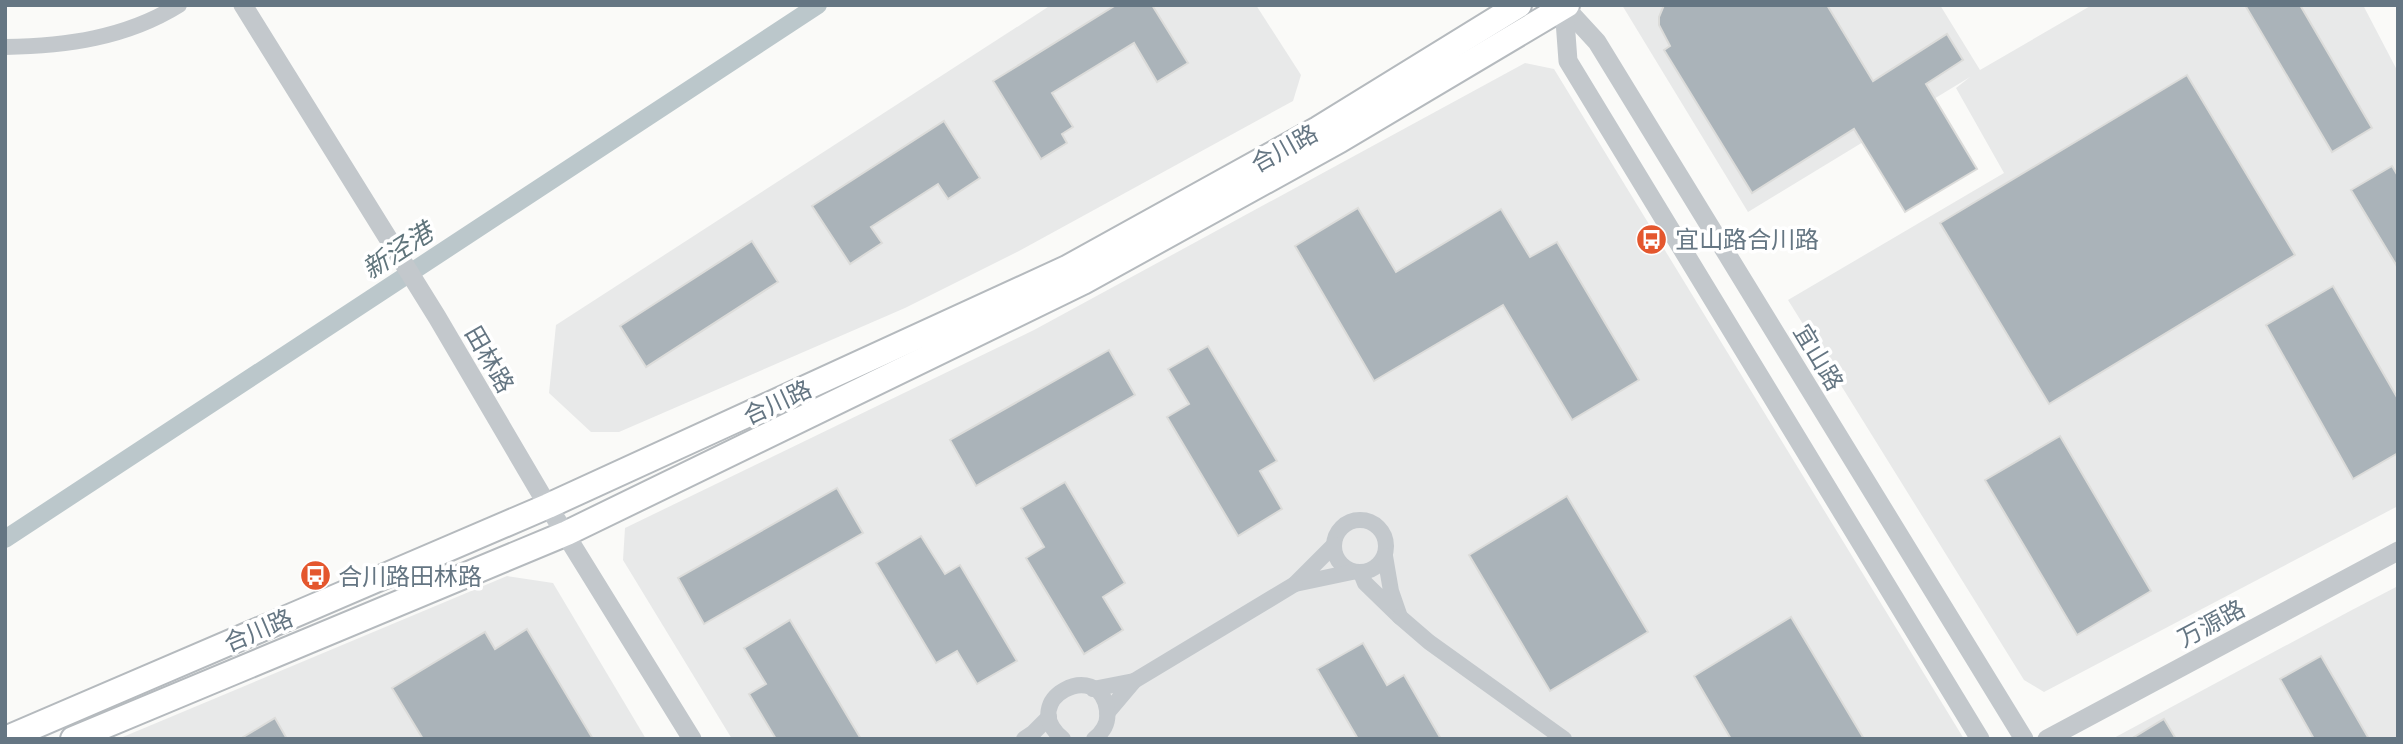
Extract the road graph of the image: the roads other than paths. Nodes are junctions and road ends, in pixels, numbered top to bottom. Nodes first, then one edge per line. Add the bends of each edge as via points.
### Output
1 (179, 5) edge
2 (243, 5) edge
3 (1519, 5) edge
4 (1565, 6) edge
5 (5, 47) edge
6 (548, 506) junction
7 (566, 533) junction
8 (1334, 545) junction
9 (2398, 551) edge
10 (1385, 556) junction
11 (1357, 573) junction
12 (1295, 584) junction
13 (1400, 617) junction
14 (1133, 681) junction
15 (1093, 689) junction
16 (1107, 715) junction
17 (1049, 717) junction
18 (5, 739) edge
19 (73, 739) edge
20 (692, 739) edge
21 (1024, 739) edge
22 (1063, 739) edge
23 (1094, 739) edge
24 (1110, 739) edge
25 (1564, 739) edge
26 (1980, 739) edge
27 (2024, 739) edge
28 (2047, 739) edge

1 - 5 street via 102,37 51,46
2 - 6 street, 田林路
3 - 6 main road, 合川路 via 1318,130 1067,268
4 - 7 main road, 合川路 via 1340,140 1083,282
4 - 26 street via 1568,61
4 - 27 street, 宜山路 via 1597,42
6 - 7 street, 田林路
6 - 18 main road, 合川路
7 - 19 main road, 合川路
7 - 20 street, 田林路
8 - 10 street via 1347,524 1363,520 1384,534
8 - 11 street via 1338,561
8 - 12 street
9 - 28 street, 万源路
10 - 11 street via 1378,567
10 - 13 street
11 - 12 street
11 - 13 street
12 - 14 street
13 - 25 street
14 - 15 street
14 - 16 street
15 - 16 street via 1104,699
15 - 17 street via 1079,685 1060,691
16 - 23 street via 1105,727
16 - 24 street
17 - 21 street
17 - 22 street

